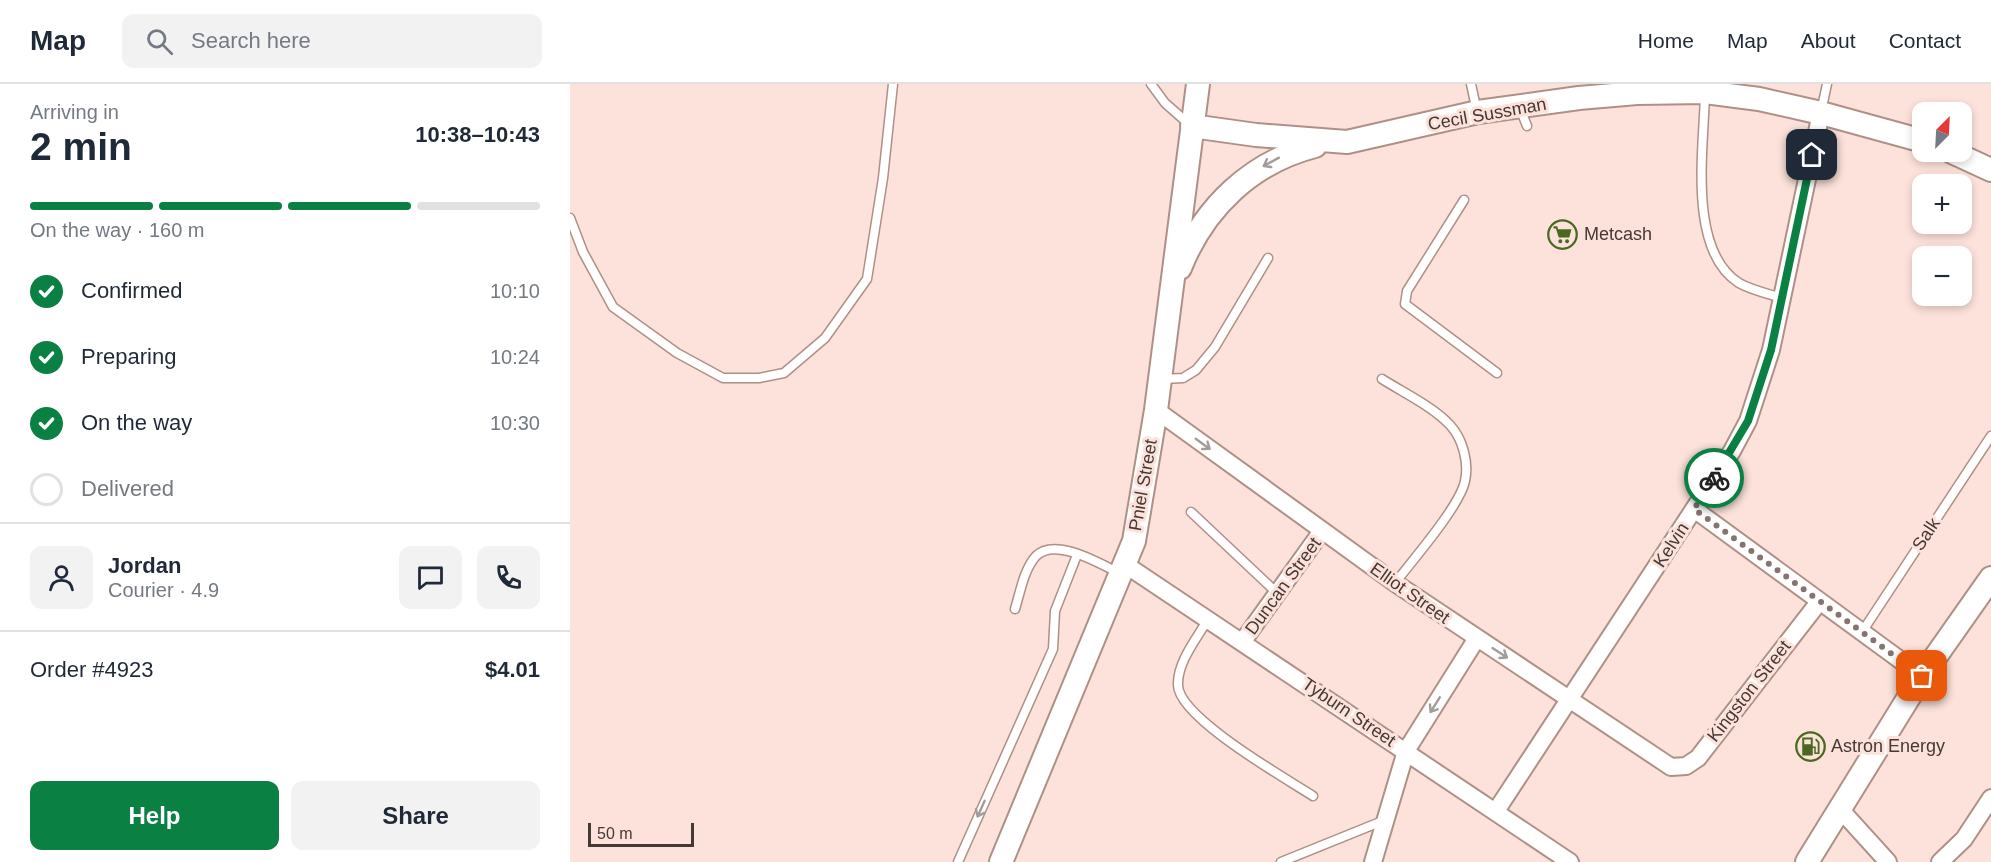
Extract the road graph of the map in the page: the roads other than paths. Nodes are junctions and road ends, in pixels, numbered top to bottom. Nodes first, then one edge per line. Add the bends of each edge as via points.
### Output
1 (892, 84) edge
2 (1151, 84) edge
3 (1198, 84) edge
4 (1471, 84) edge
5 (1827, 84) edge
6 (1705, 92) junction
7 (1478, 112) junction
8 (1821, 113) junction
9 (1192, 126) junction
10 (1912, 138) edge
11 (1347, 142) junction
12 (1972, 161) edge
13 (1991, 170) edge
14 (1464, 200) dead end
15 (570, 218) edge
16 (1268, 258) dead end
17 (1782, 298) junction
18 (1164, 336) junction
19 (1497, 373) dead end
20 (1159, 379) junction
21 (1382, 379) dead end
22 (1156, 410) junction
23 (1991, 436) edge
24 (1694, 509) junction
25 (1191, 512) dead end
26 (1322, 531) junction
27 (1077, 555) junction
28 (1124, 570) junction
29 (1991, 578) edge
30 (1395, 583) junction
31 (1277, 594) junction
32 (1819, 602) junction
33 (1015, 609) dead end
34 (1208, 618) junction
35 (1862, 632) junction
36 (1477, 638) junction
37 (1243, 641) junction
38 (1922, 676) junction
39 (1570, 698) junction
40 (1406, 751) junction
41 (1671, 767) joint
42 (1313, 796) dead end
43 (1991, 798) edge
44 (1839, 808) junction
45 (1496, 811) junction
46 (1385, 820) junction
47 (958, 862) edge
48 (1001, 862) edge
49 (1281, 862) edge
50 (1373, 862) edge
51 (1570, 862) edge
52 (1807, 862) edge
53 (1888, 862) edge
54 (1940, 862) edge

1 - 15 lane via 883,178 867,279 825,338 784,373 723,378 677,353 613,307 583,252
2 - 9 lane via 1165,103
3 - 9 main road, Pniel Street
4 - 7 lane
5 - 8 lane
6 - 7 main road, Cecil Sussman via 1591,97 1523,117
6 - 8 main road, Cecil Sussman
6 - 17 lane via 1703,213 1708,242 1716,259 1740,284
7 - 11 main road, Cecil Sussman
8 - 10 main road, Cecil Sussman
8 - 17 street, Kelvin
9 - 11 main road, Cecil Sussman
9 - 18 main road, Pniel Street
11 -> 18 main road via 1288,153 1239,184 1218,204 1186,253
12 - 13 main road
14 - 19 lane via 1407,291 1405,303
16 - 20 lane via 1215,347 1196,370 1183,378
17 - 24 street, Kelvin via 1771,350 1748,421
18 - 20 main road, Pniel Street
20 - 22 main road, Pniel Street
21 - 30 lane via 1450,425 1461,441 1465,461 1465,482 1443,521
22 -> 26 street, Elliot Street
22 - 28 main road, Pniel Street via 1138,518
23 - 35 lane, Salk
24 - 32 street
24 - 39 street, Kelvin
25 - 31 lane
26 - 30 street, Elliot Street
26 - 31 street, Duncan Street
27 - 28 lane
27 - 33 lane via 1046,549 1035,557
27 -> 47 lane via 1055,611 1053,649
28 - 34 street, Tyburn Street
28 - 48 main road, Pniel Street
29 - 38 main road
30 - 36 street, Elliot Street
31 - 37 street, Duncan Street
32 - 35 street
32 - 41 street, Kingston Street via 1698,758 1686,766
34 - 37 street, Tyburn Street
34 - 42 lane via 1182,666 1178,685 1184,703 1216,732
35 - 38 street
36 -> 39 street, Elliot Street
36 -> 40 street
37 - 40 street, Tyburn Street
38 - 44 main road
39 - 41 street, Elliot Street
39 - 45 street, Kelvin
40 - 45 street, Tyburn Street
40 - 46 street
43 - 54 street via 1964,840
44 - 52 main road
44 - 53 street
45 - 51 street, Tyburn Street
46 - 49 lane
46 - 50 street

